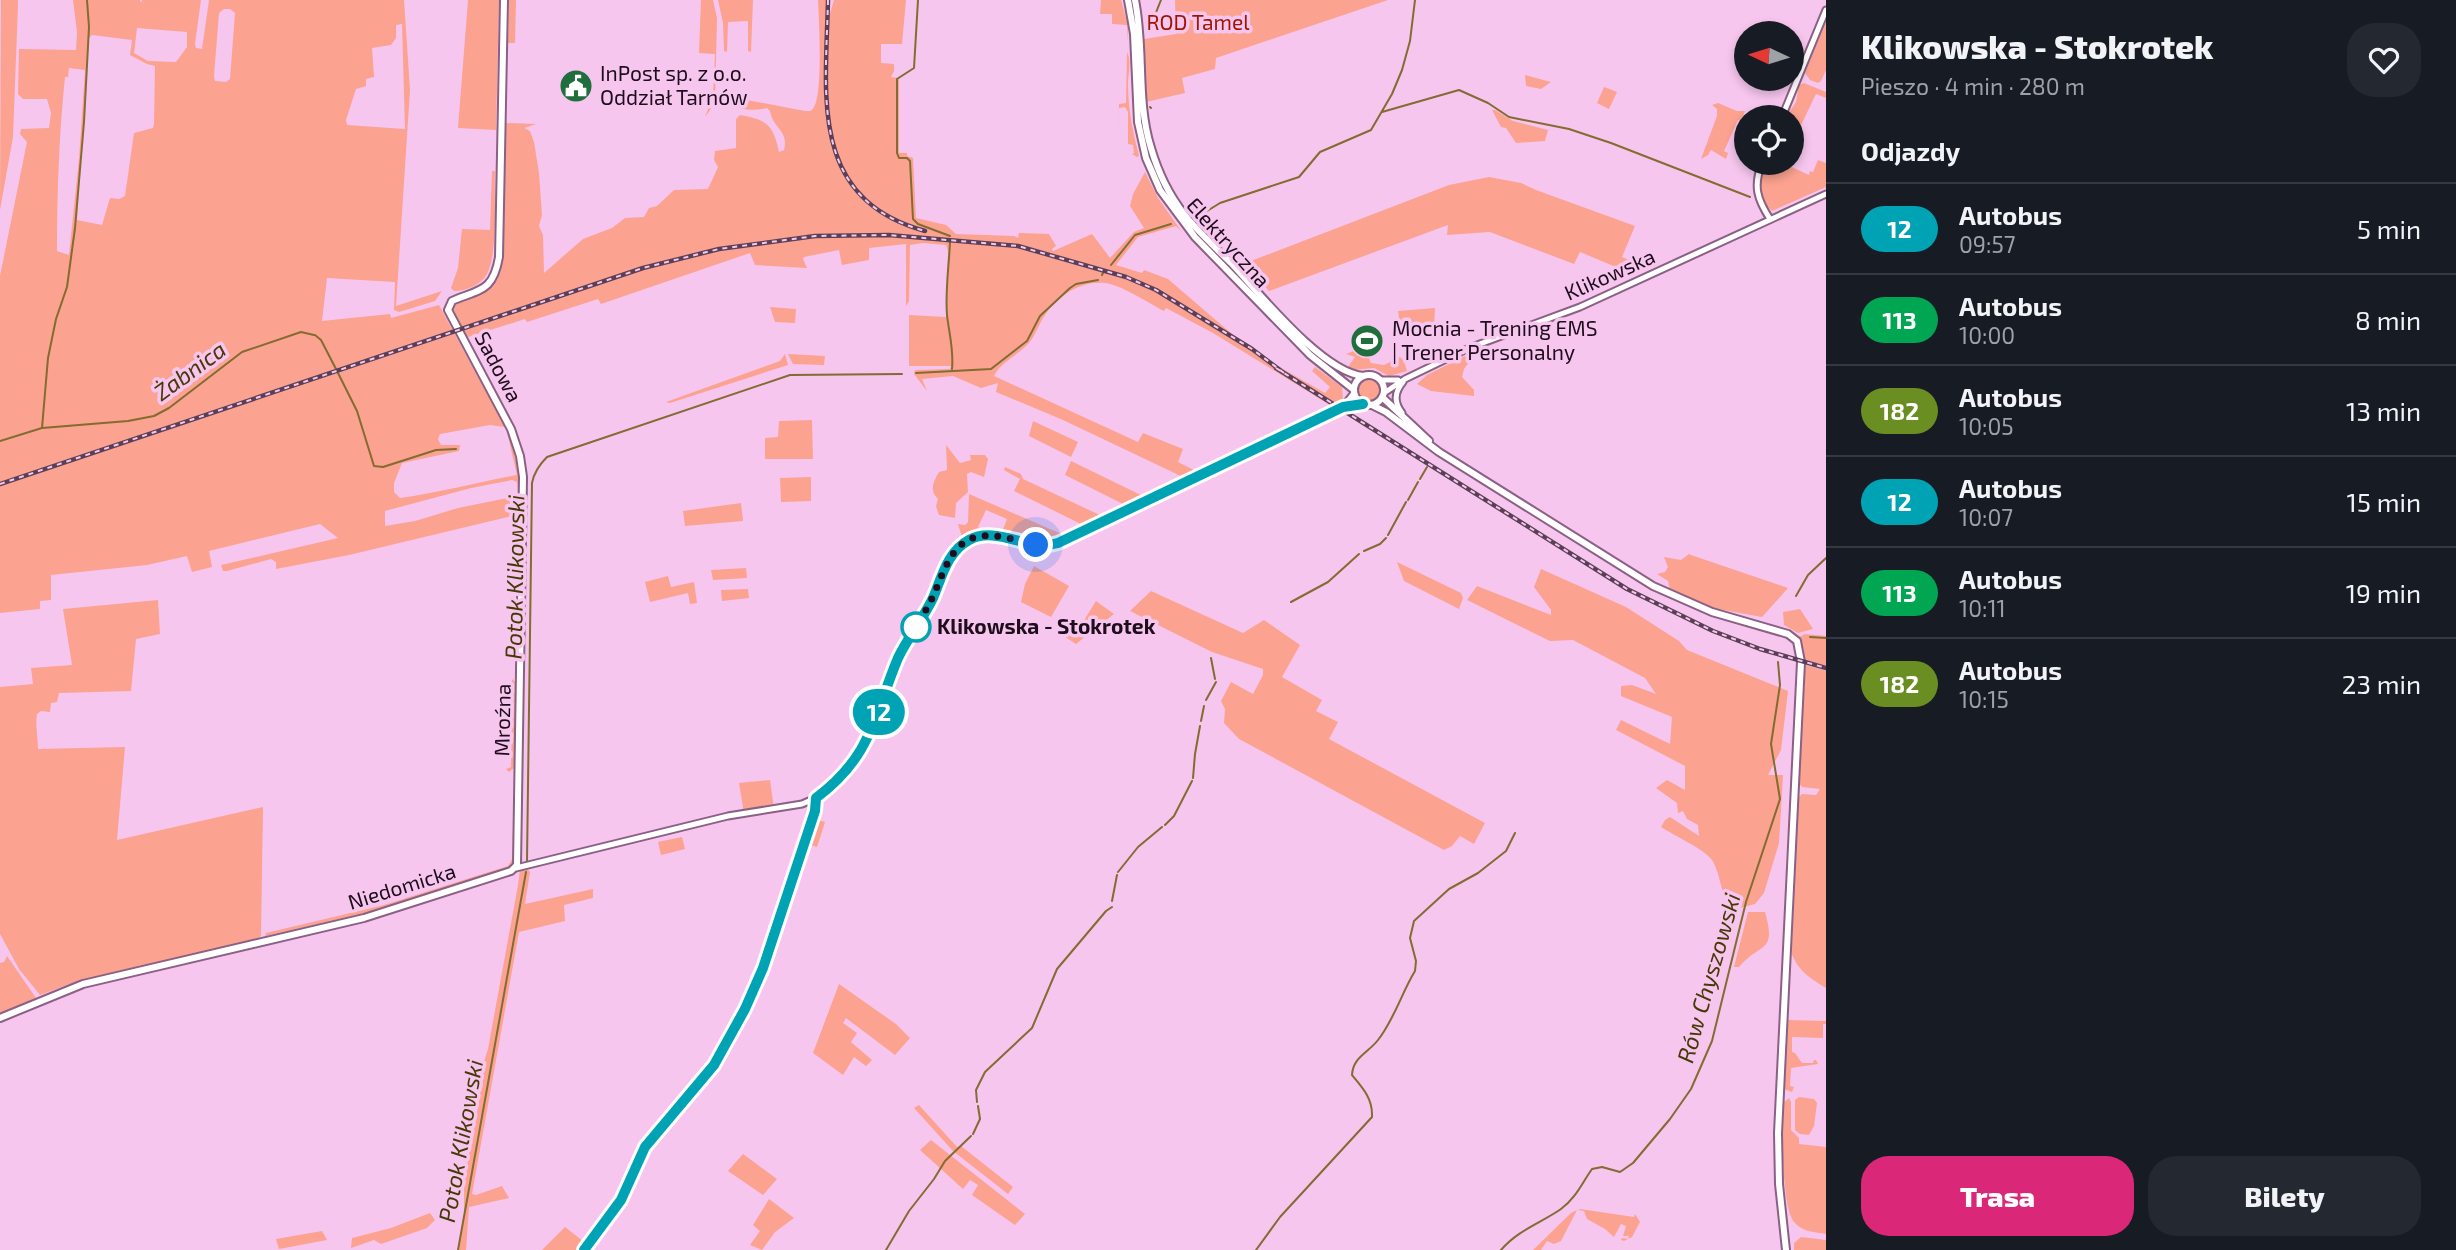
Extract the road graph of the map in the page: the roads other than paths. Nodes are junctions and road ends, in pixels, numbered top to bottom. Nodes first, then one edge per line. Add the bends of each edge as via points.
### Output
1 (504, 0) edge
2 (1128, 0) edge
3 (1135, 0) edge
4 (1826, 10) edge
5 (1787, 105) edge
6 (1758, 175) edge
7 (1826, 194) edge
8 (1770, 219) junction
9 (1364, 376) junction
10 (1405, 379) junction
11 (1380, 380) junction
12 (1354, 392) junction
13 (1383, 395) junction
14 (1363, 404) junction
15 (1372, 405) junction
16 (1343, 407) junction
17 (1406, 419) junction
18 (517, 447) joint
19 (1449, 459) junction
20 (816, 798) junction
21 (516, 868) junction
22 (0, 1018) edge
23 (584, 1250) edge
24 (1786, 1250) edge

1 - 18 main road, Sadowa via 499,257 491,282 450,304 449,313
2 - 12 main road, Elektryczna via 1138,122 1160,190 1195,237 1310,355
3 - 9 main road, Elektryczna via 1147,135 1168,190 1190,221 1310,346 1351,375
4 - 5 street
6 - 8 street via 1759,203
7 - 8 street, Klikowska
8 - 10 street, Klikowska via 1596,300 1485,342
9 - 11 main road
9 - 12 main road
10 - 11 street, Klikowska
10 - 13 street, Klikowska
10 - 17 street via 1395,398
11 - 13 main road
12 - 14 main road
12 - 16 street
13 - 15 main road
13 - 17 main road
14 - 15 main road
14 - 16 street
15 - 19 main road
16 - 20 street via 1058,543 1036,545 988,536 962,544 950,558 901,652 864,748
17 - 19 main road
18 - 21 main road, Mroźna via 523,488
19 - 24 main road via 1670,595 1788,634 1799,645 1778,1133
20 - 21 street, Niedomicka
20 - 23 street via 755,990 714,1065 645,1147 621,1200
21 - 22 main road, Niedomicka via 364,918 83,984

